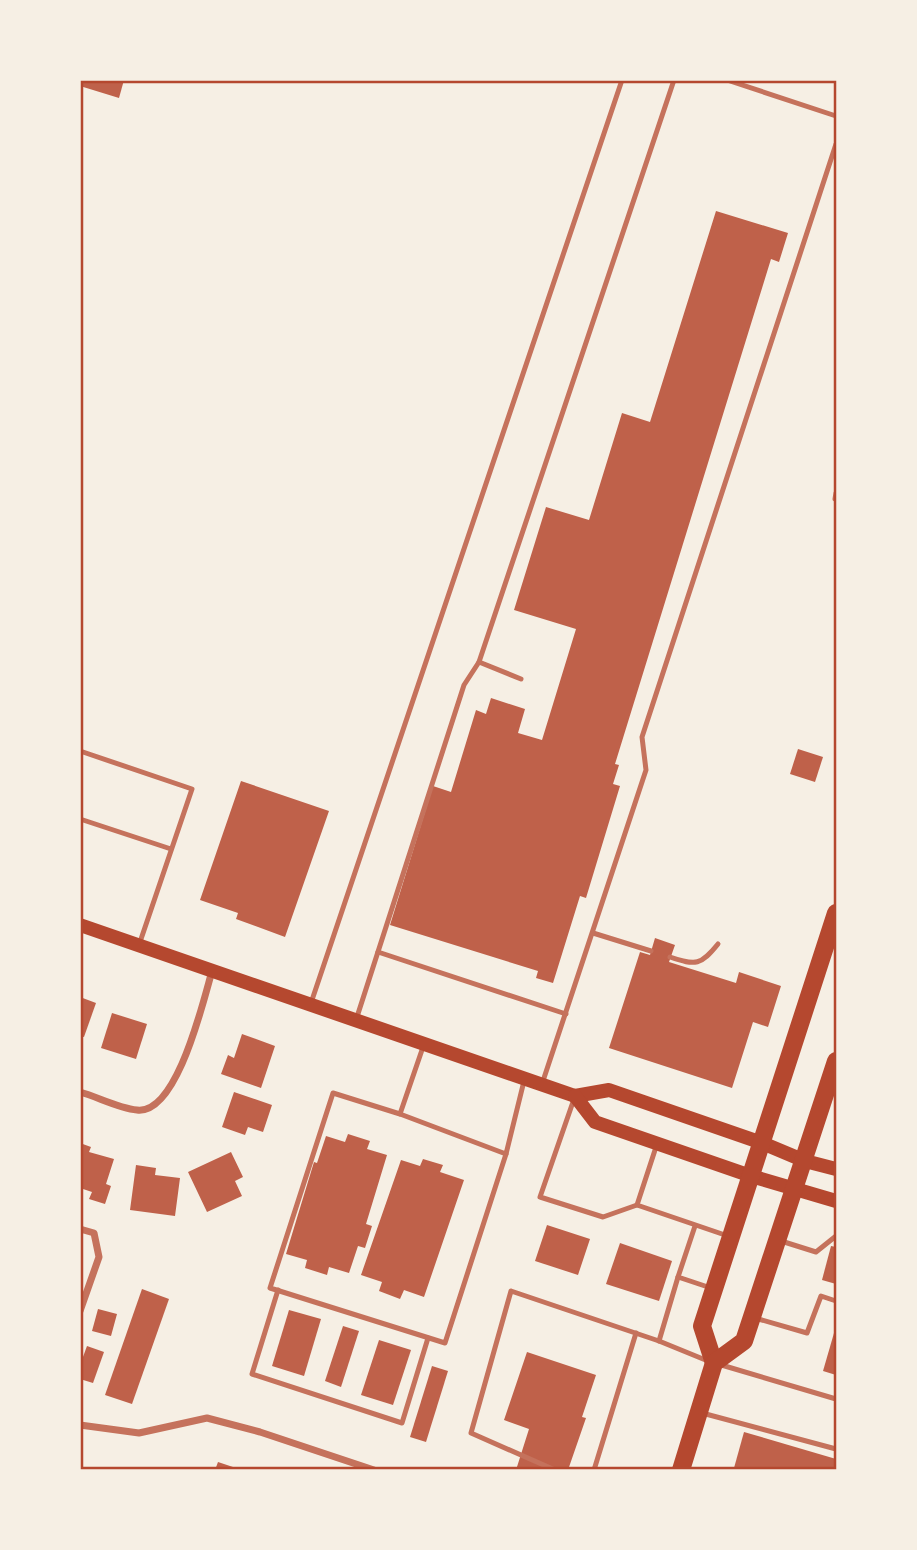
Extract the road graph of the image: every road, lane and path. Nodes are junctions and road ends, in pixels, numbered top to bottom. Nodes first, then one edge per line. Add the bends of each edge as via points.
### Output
1 (622, 80) edge
2 (674, 80) edge
3 (727, 80) edge
4 (836, 116) edge
5 (836, 144) edge
6 (479, 662) junction
7 (521, 679) dead end
8 (80, 751) edge
9 (80, 818) edge
10 (171, 849) junction
11 (836, 913) edge
12 (80, 925) edge
13 (593, 933) junction
14 (718, 944) dead end
15 (139, 945) junction
16 (651, 951) dead end
17 (378, 952) junction
18 (670, 957) dead end
19 (212, 971) junction
20 (310, 1004) junction
21 (566, 1014) junction
22 (356, 1020) junction
23 (424, 1044) junction
24 (836, 1061) edge
25 (525, 1078) junction
26 (542, 1084) junction
27 (80, 1091) edge
28 (575, 1096) junction
29 (400, 1114) junction
30 (657, 1143) junction
31 (762, 1143) junction
32 (506, 1154) junction
33 (805, 1161) junction
34 (836, 1169) edge
35 (751, 1176) junction
36 (795, 1190) junction
37 (836, 1201) edge
38 (637, 1205) junction
39 (695, 1226) junction
40 (80, 1229) edge
41 (836, 1236) edge
42 (731, 1237) junction
43 (778, 1240) junction
44 (678, 1277) junction
45 (714, 1289) junction
46 (278, 1290) junction
47 (836, 1301) edge
48 (80, 1311) edge
49 (752, 1317) junction
50 (636, 1333) junction
51 (428, 1338) junction
52 (659, 1341) junction
53 (714, 1363) junction
54 (836, 1399) edge
55 (699, 1412) junction
56 (80, 1425) edge
57 (836, 1449) edge
58 (364, 1468) edge
59 (374, 1469) edge
60 (555, 1469) edge
61 (594, 1469) edge
62 (681, 1469) edge

1 - 20 lane
2 - 6 lane
3 - 4 lane
5 - 13 lane via 642,737 646,770
6 - 7 lane
6 - 17 lane via 464,685
8 - 10 lane via 192,789
9 - 10 lane
10 - 15 lane
11 - 31 main road
12 - 15 main road
13 - 16 lane
13 - 21 lane
14 - 18 lane via 696,963
15 - 19 main road
17 - 21 lane
17 - 22 lane
19 - 20 main road
19 - 27 street via 183,1063 163,1099 138,1111
20 - 22 main road
21 - 26 lane
22 - 23 main road
23 - 25 main road
23 - 29 lane
24 - 33 main road
25 - 26 main road
25 - 32 lane
26 - 28 main road
28 - 30 main road via 595,1122
28 - 31 main road via 608,1090
28 - 38 lane via 540,1197 603,1217
29 - 32 lane
29 - 46 lane via 333,1093 270,1288
30 - 35 main road
30 - 38 lane
31 - 33 main road
31 - 35 main road
32 - 51 lane via 445,1343
33 - 34 main road
33 - 36 main road
35 - 36 main road
35 - 42 main road
36 - 37 main road
36 - 43 main road
38 - 39 lane
39 - 42 lane
39 - 44 lane
40 - 48 street via 94,1233 99,1257
41 - 43 lane via 816,1252
42 - 45 main road
43 - 49 main road
44 - 45 lane
44 - 52 lane
45 - 53 main road via 702,1326
46 - 51 lane
46 - 51 lane via 252,1374 391,1420 402,1423
47 - 49 lane via 821,1296 807,1334
49 - 53 main road via 744,1341
50 - 52 lane
50 - 60 lane via 511,1291 471,1433
50 - 61 lane
52 - 53 lane
53 - 54 lane
53 - 55 main road
55 - 57 lane
55 - 62 main road
56 - 58 street via 139,1433 207,1418
58 - 59 street

